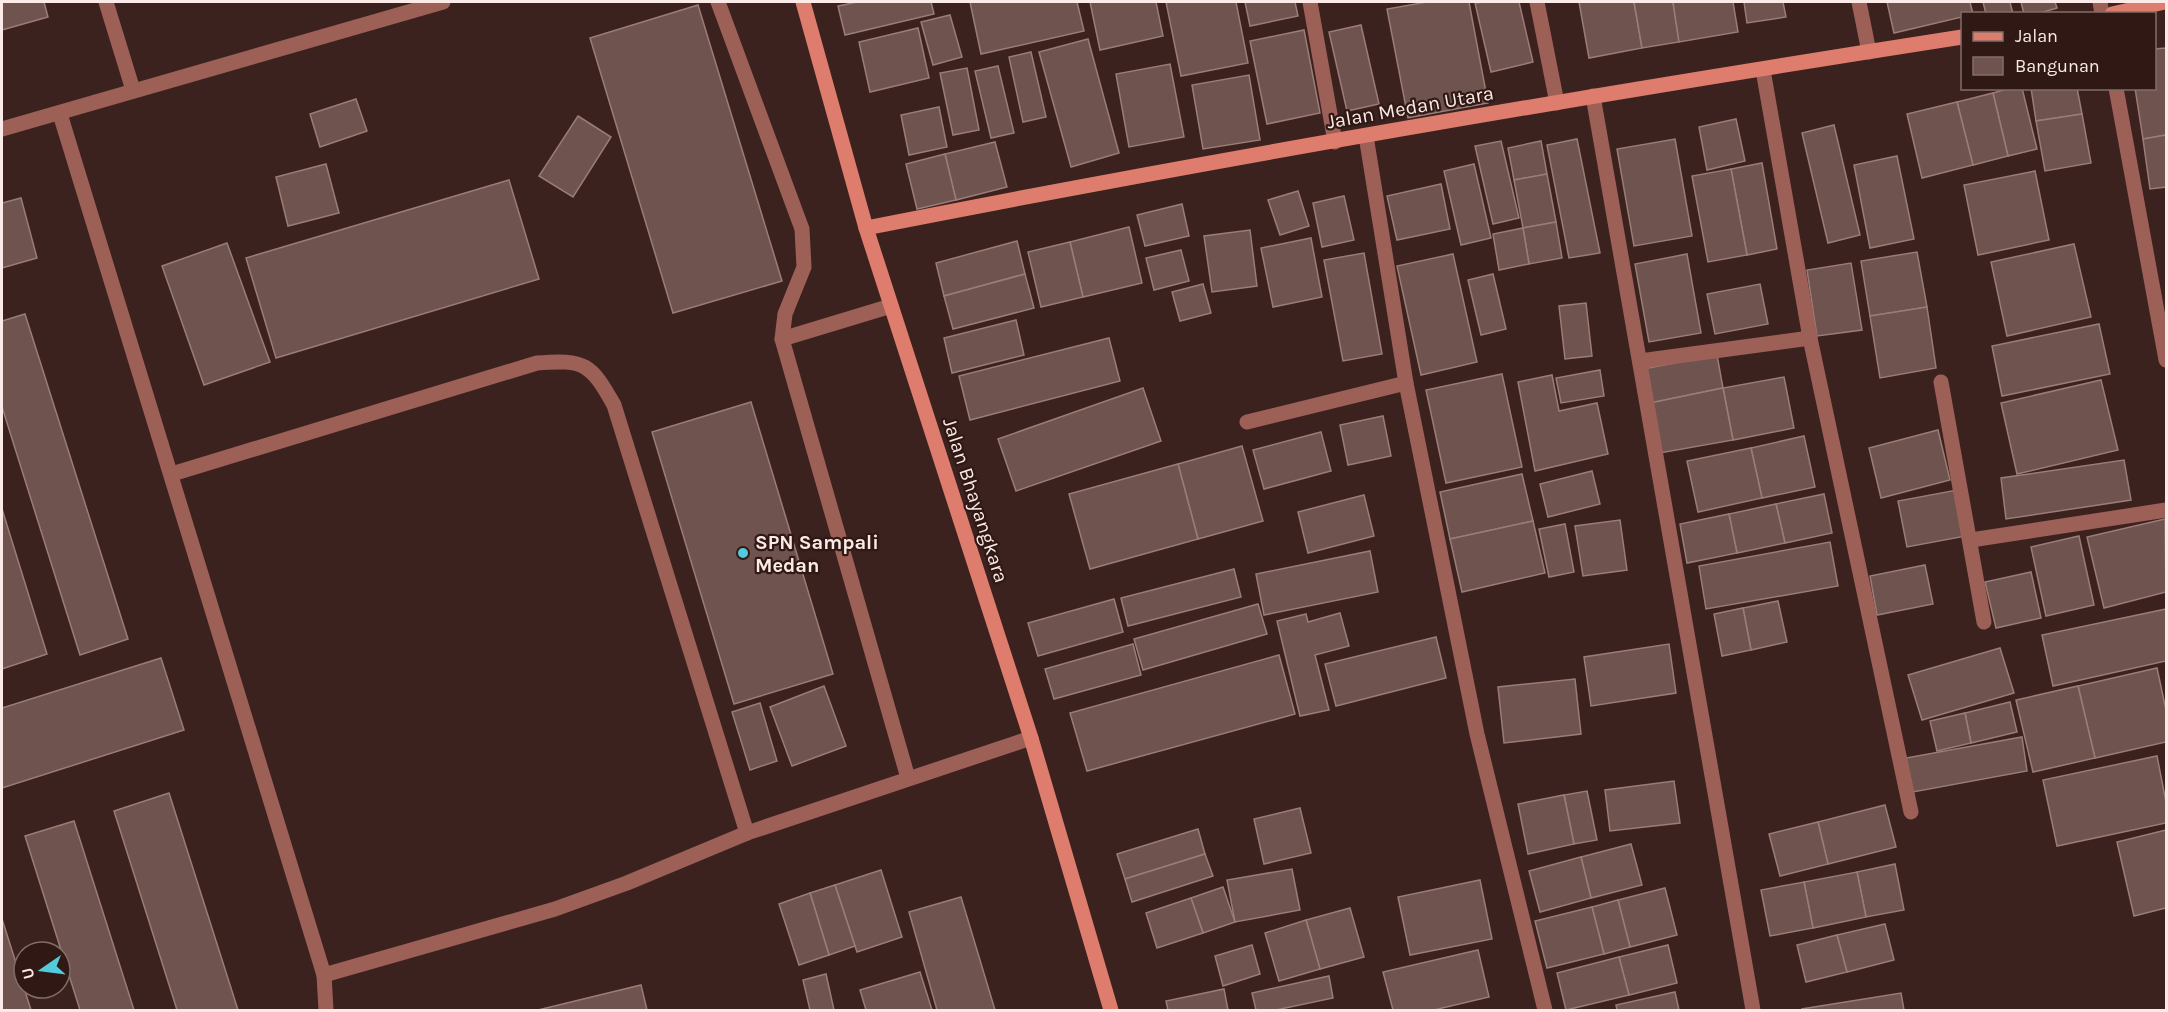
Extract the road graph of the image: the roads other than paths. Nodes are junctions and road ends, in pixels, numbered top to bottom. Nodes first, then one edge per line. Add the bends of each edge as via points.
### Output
1 (106, 2) edge
2 (718, 2) edge
3 (803, 2) edge
4 (1310, 2) edge
5 (1537, 2) edge
6 (1859, 2) edge
7 (2165, 2) edge
8 (435, 3) edge
9 (2121, 12) edge
10 (1961, 37) edge
11 (1869, 52) junction
12 (1763, 70) junction
13 (134, 90) junction
14 (2116, 90) edge
15 (1593, 96) junction
16 (1557, 103) junction
17 (60, 114) junction
18 (2, 129) edge
19 (1366, 136) junction
20 (1335, 142) junction
21 (866, 228) junction
22 (891, 306) junction
23 (1810, 338) junction
24 (782, 339) junction
25 (2165, 343) edge
26 (2166, 360) edge
27 (1640, 361) junction
28 (1941, 382) dead end
29 (1406, 383) junction
30 (1247, 422) dead end
31 (172, 474) junction
32 (2166, 510) edge
33 (1971, 540) junction
34 (1984, 622) dead end
35 (1031, 738) junction
36 (908, 778) junction
37 (1911, 812) dead end
38 (747, 833) junction
39 (324, 975) junction
40 (326, 1011) edge
41 (1112, 1011) edge
42 (1545, 1011) edge
43 (1753, 1011) edge

1 - 13 street
2 - 24 street via 804,243 804,267 785,314
3 - 21 street, Jalan Bhayangkara
4 - 20 street
5 - 16 street
6 - 11 street
7 - 9 street
8 - 13 street
10 - 11 street, Jalan Medan Utara
11 - 12 street, Jalan Medan Utara
12 - 15 street, Jalan Medan Utara
12 - 23 street
13 - 17 street
14 - 25 street
15 - 16 street, Jalan Medan Utara
15 - 27 street
16 - 19 street, Jalan Medan Utara
17 - 18 street
17 - 31 street
19 - 20 street, Jalan Medan Utara
19 - 29 street
20 - 21 street, Jalan Medan Utara
21 - 22 street, Jalan Bhayangkara
22 - 24 street
22 - 35 street, Jalan Bhayangkara
23 - 27 street
23 - 37 street
24 - 36 street
25 - 26 street
27 - 43 street
28 - 33 street
29 - 30 street
29 - 42 street via 1477,734
31 - 38 street via 537,363 581,364 597,375 614,405
31 - 39 street
32 - 33 street
33 - 34 street
35 - 36 street
35 - 41 street, Jalan Bhayangkara
36 - 38 street
38 - 39 street via 555,909
39 - 40 street

